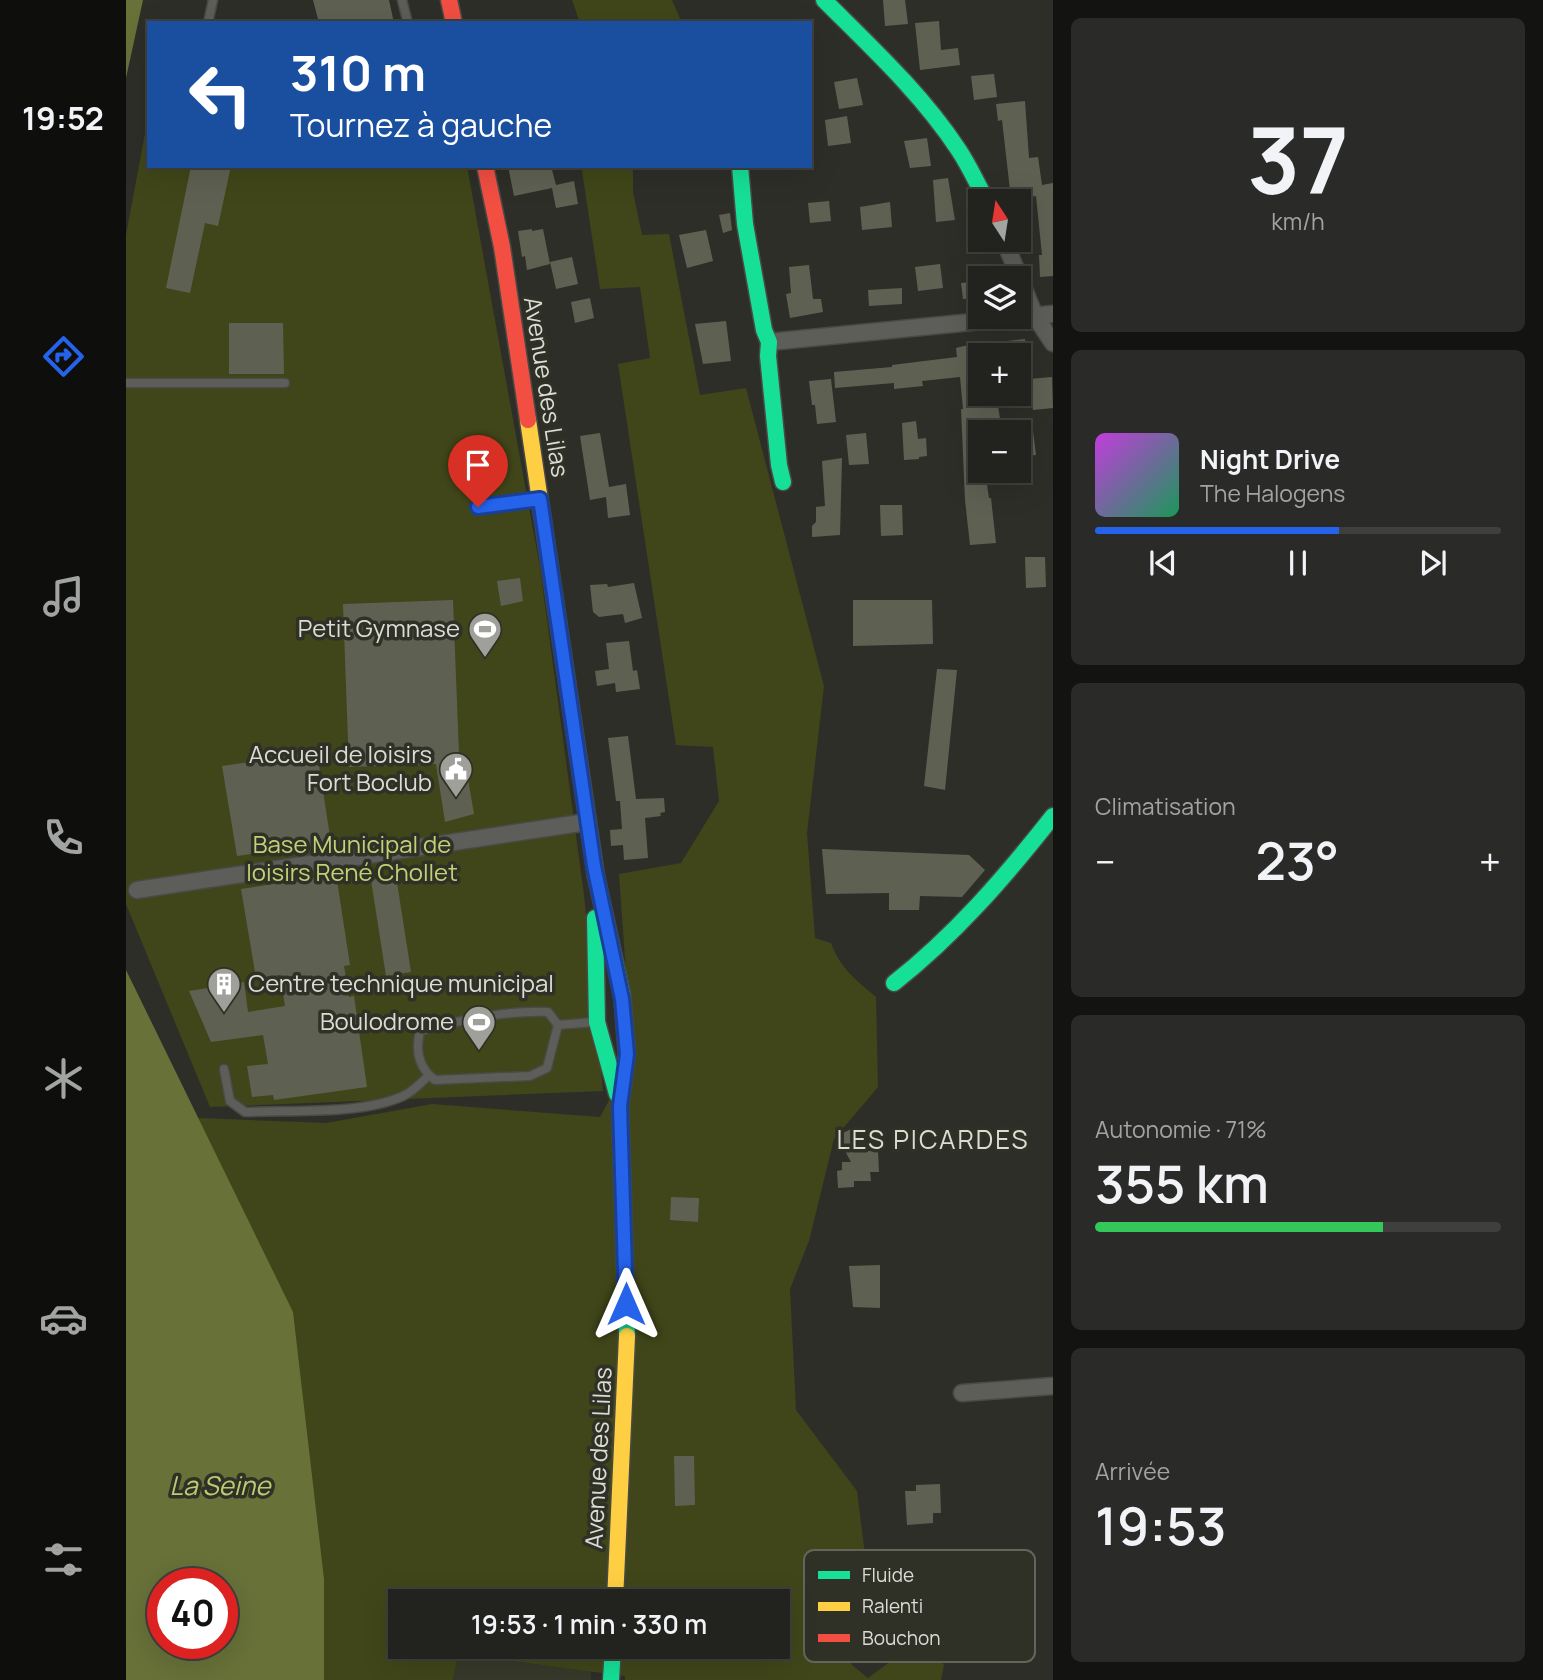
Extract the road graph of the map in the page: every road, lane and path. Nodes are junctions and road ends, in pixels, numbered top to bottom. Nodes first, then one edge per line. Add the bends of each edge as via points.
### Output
1 (213, 0) edge
2 (402, 0) edge
3 (449, 0) edge
4 (824, 0) edge
5 (208, 21) edge
6 (407, 21) edge
7 (454, 21) edge
8 (485, 168) edge
9 (740, 168) edge
10 (980, 189) edge
11 (1009, 252) edge
12 (1053, 314) edge
13 (1035, 316) junction
14 (769, 342) junction
15 (1053, 343) edge
16 (126, 383) edge
17 (285, 383) dead end
18 (783, 482) dead end
19 (540, 499) junction
20 (478, 507) dead end
21 (1053, 816) edge
22 (587, 822) junction
23 (594, 866) junction
24 (137, 890) dead end
25 (894, 983) dead end
26 (622, 999) junction
27 (597, 1003) junction
28 (624, 1017) junction
29 (597, 1022) junction
30 (558, 1025) junction
31 (224, 1069) dead end
32 (429, 1075) junction
33 (620, 1106) junction
34 (1053, 1386) edge
35 (962, 1393) dead end
36 (616, 1589) edge
37 (612, 1659) edge
38 (611, 1680) edge

1 - 5 lane
2 - 6 lane
3 - 7 street
4 - 10 street via 922,103 958,149
8 - 19 street, Avenue des Lilas via 502,247
9 - 14 street via 745,224
11 - 13 street
12 - 13 street
13 - 14 street
13 - 15 street
14 - 18 street
16 - 17 lane
19 - 20 lane
19 - 22 street, Avenue des Lilas
21 - 25 street via 1004,877 943,941
22 - 23 street, Avenue des Lilas
22 - 24 street
23 - 26 street, Avenue des Lilas
23 - 27 street, Avenue des Lilas
26 - 27 street
26 - 28 street, Avenue des Lilas
27 - 29 street, Avenue des Lilas
28 - 29 street
28 - 33 street, Avenue des Lilas via 627,1054
29 - 30 lane
29 - 33 street, Avenue des Lilas
30 - 32 lane via 547,1068 530,1076 435,1080
30 - 32 lane via 548,1012 530,1011 420,1031 419,1057
31 - 32 lane via 230,1101 245,1112 361,1107 403,1096
33 - 36 street, Avenue des Lilas via 627,1354
34 - 35 street
37 - 38 street

